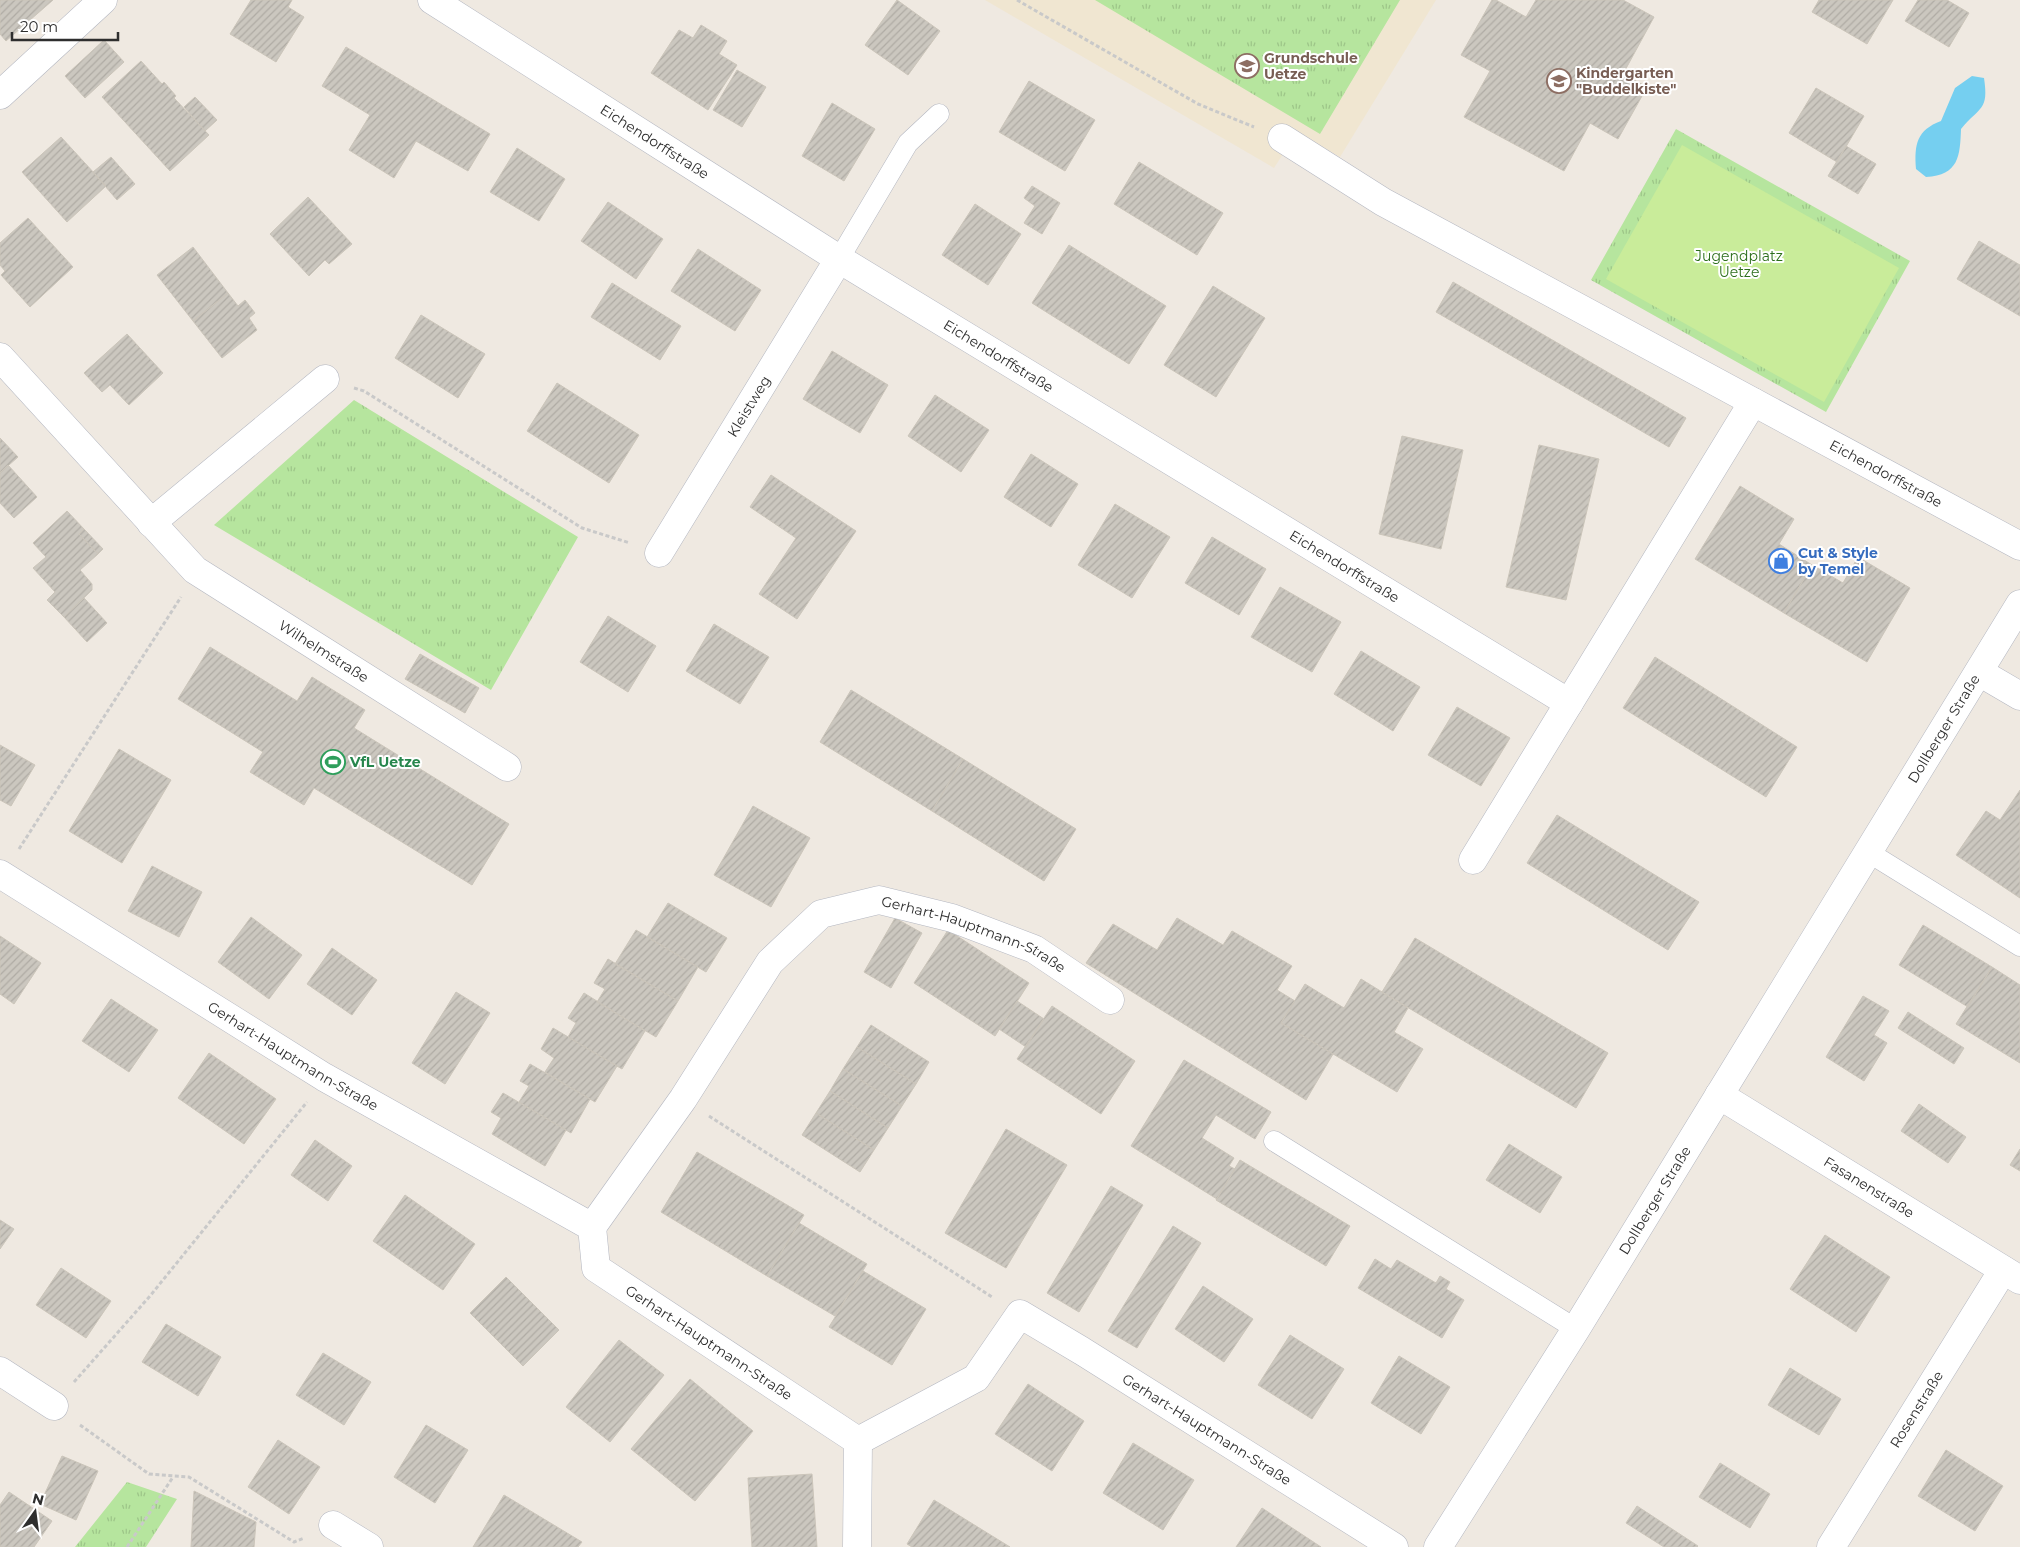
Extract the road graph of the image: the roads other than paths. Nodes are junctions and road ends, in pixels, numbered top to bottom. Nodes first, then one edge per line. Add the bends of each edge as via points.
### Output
1 (103, 0) edge
2 (432, 0) edge
3 (0, 95) edge
4 (939, 114) dead end
5 (1282, 138) road end
6 (838, 259) junction
7 (0, 357) edge
8 (325, 380) road end
9 (1753, 402) junction
10 (151, 523) junction
11 (2020, 546) edge
12 (659, 553) road end
13 (2020, 604) edge
14 (1979, 672) junction
15 (2020, 696) edge
16 (1569, 703) junction
17 (507, 767) dead end
18 (1868, 852) junction
19 (1473, 860) dead end
20 (1, 875) edge
21 (2020, 946) edge
22 (1110, 1000) dead end
23 (1719, 1095) junction
24 (1274, 1141) dead end
25 (592, 1227) junction
26 (2011, 1275) edge
27 (1576, 1329) junction
28 (0, 1371) edge
29 (54, 1406) road end
30 (858, 1441) junction
31 (333, 1525) road end
32 (369, 1547) edge
33 (857, 1547) edge
34 (1394, 1547) edge
35 (1438, 1547) edge
36 (1831, 1547) edge

1 - 3 street
2 - 6 street, Eichendorffstraße
4 - 6 lane via 908,143
5 - 9 street, Eichendorffstraße via 1383,202
6 - 12 street, Kleistweg
6 - 16 street, Eichendorffstraße
7 - 10 street, Wilhelmstraße
8 - 10 street
9 - 11 street, Eichendorffstraße
9 - 16 street
10 - 17 street, Wilhelmstraße via 195,570
13 - 14 street, Dollberger Straße
14 - 15 street
14 - 18 street, Dollberger Straße
16 - 19 street
18 - 21 lane
18 - 23 street, Dollberger Straße
20 - 25 street, Gerhart-Hauptmann-Straße via 324,1077
22 - 25 street, Gerhart-Hauptmann-Straße via 1034,949 952,918 879,900 821,914 770,962 683,1100
23 - 26 street, Fasanenstraße
23 - 27 street, Dollberger Straße
24 - 27 lane
25 - 30 street, Gerhart-Hauptmann-Straße via 596,1268
26 - 36 street, Rosenstraße
27 - 35 street, Dollberger Straße
28 - 29 street
30 - 33 street
30 - 34 street, Gerhart-Hauptmann-Straße via 976,1378 1020,1314
31 - 32 street

